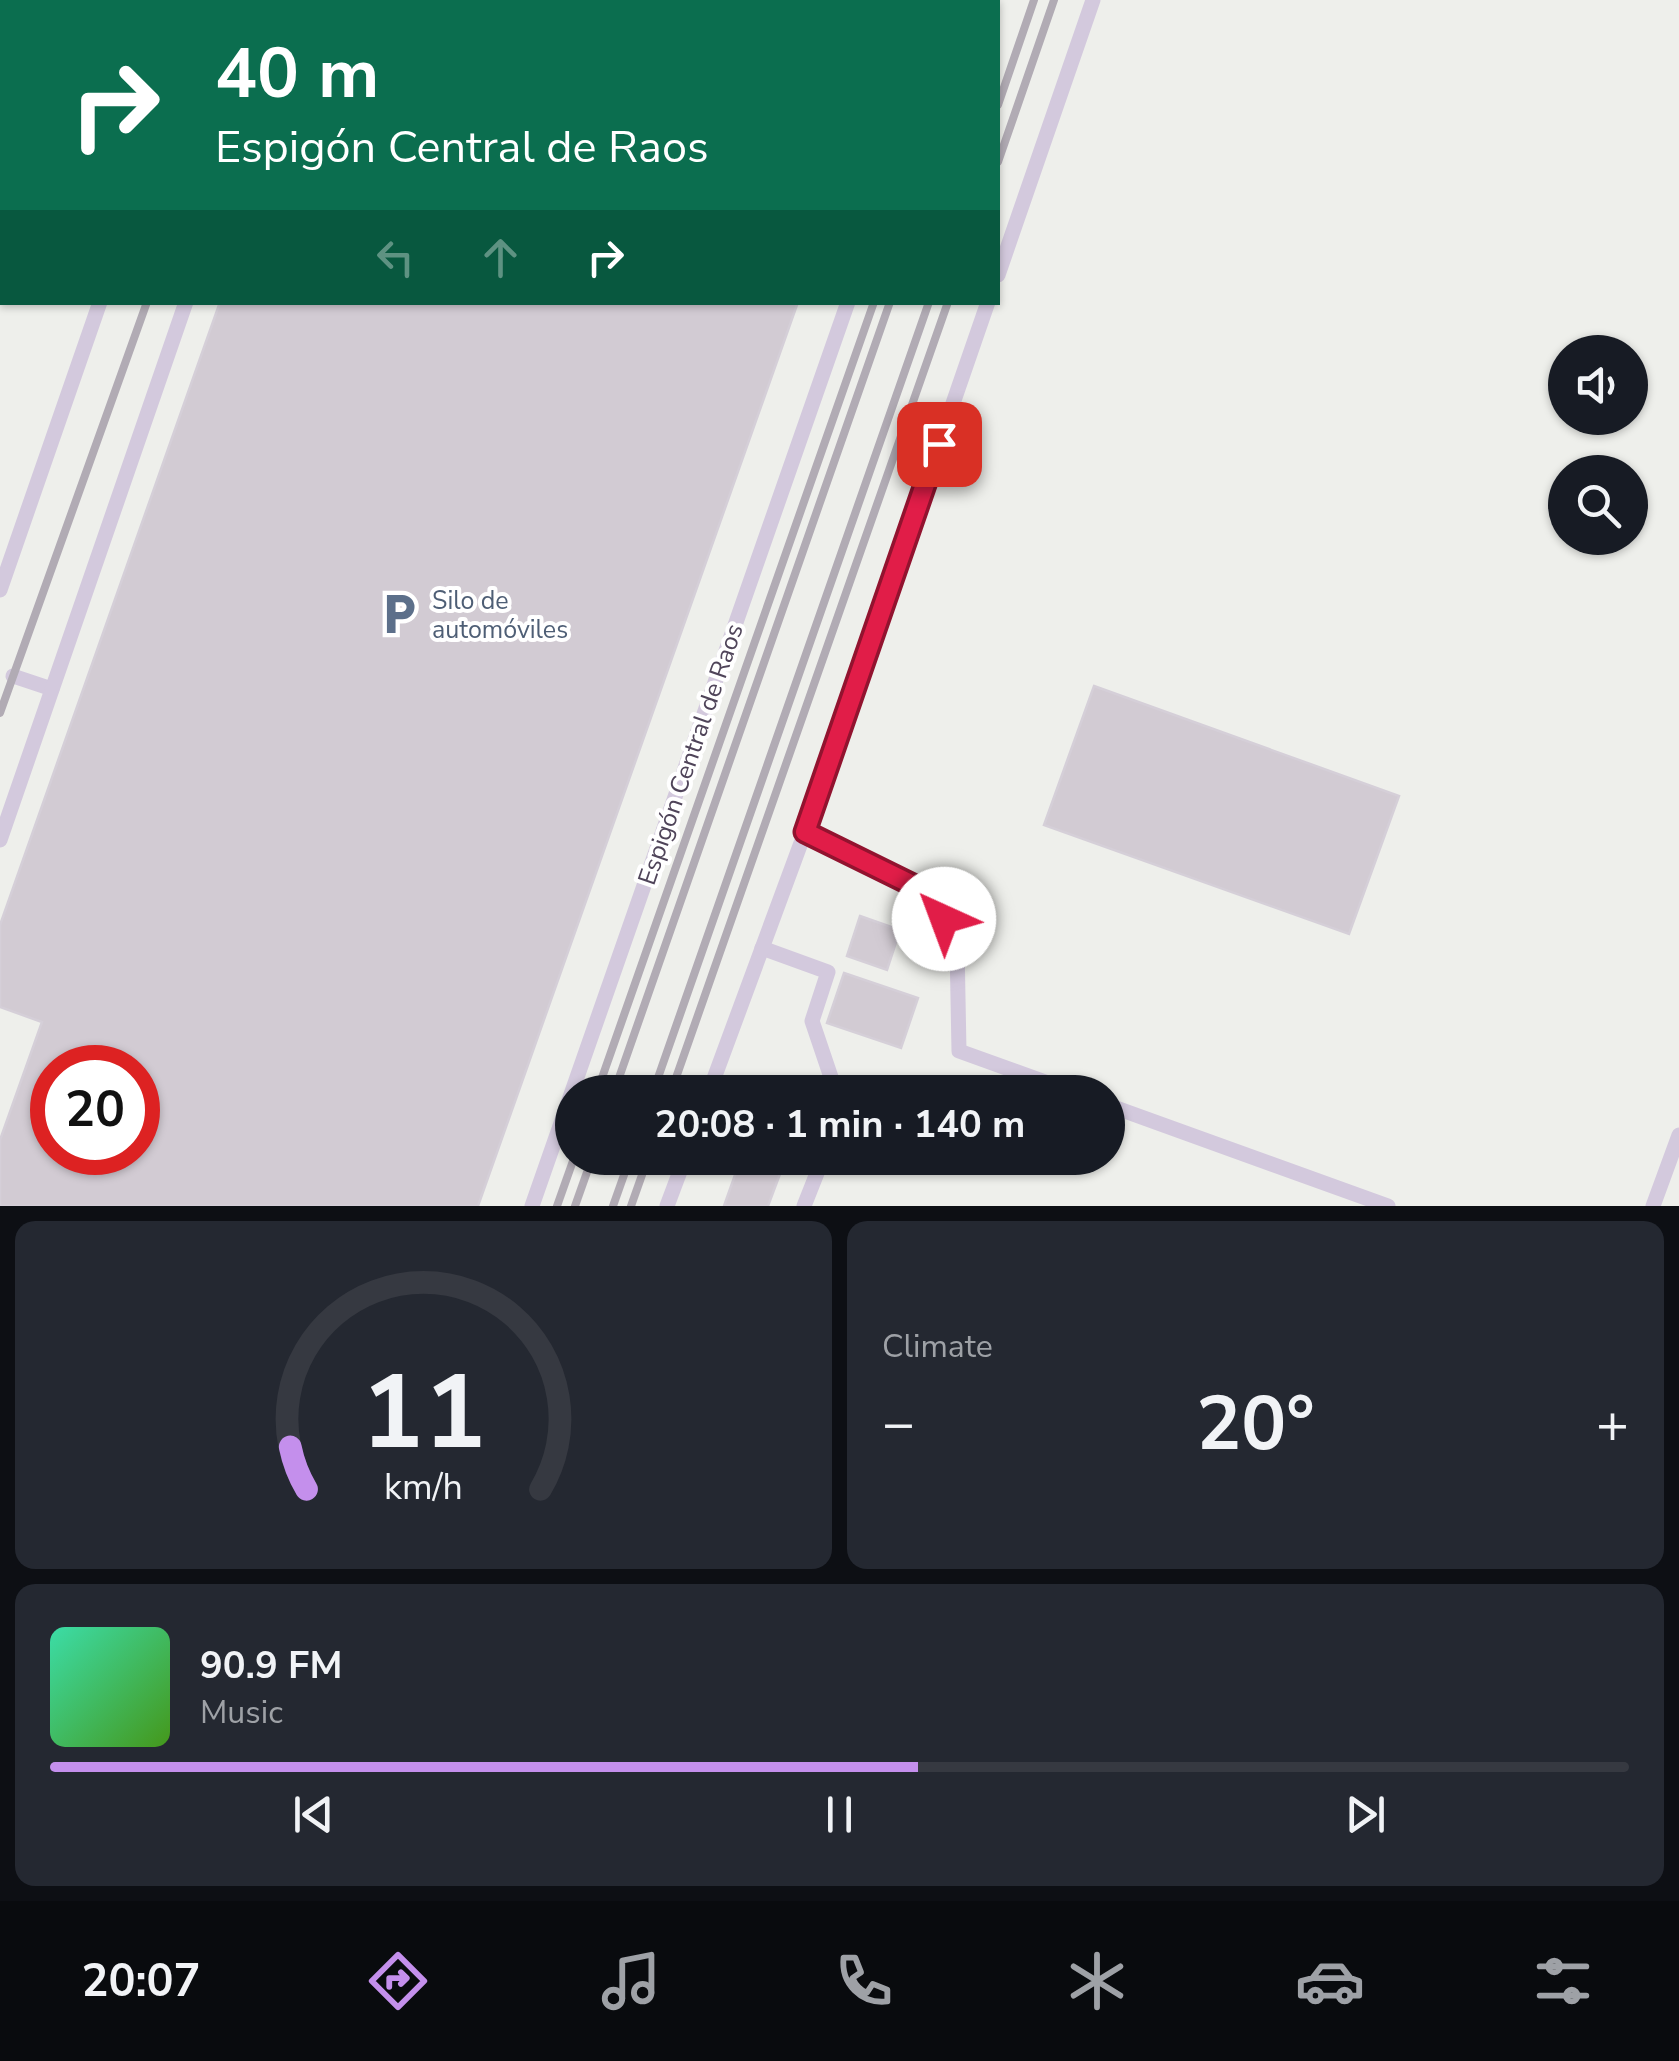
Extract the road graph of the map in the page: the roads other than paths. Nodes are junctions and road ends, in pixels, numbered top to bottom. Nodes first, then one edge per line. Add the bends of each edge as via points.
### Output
1 (1093, 0) edge
2 (1000, 269) edge
3 (99, 305) edge
4 (185, 305) edge
5 (847, 305) edge
6 (987, 305) edge
7 (0, 590) edge
8 (13, 676) dead end
9 (52, 689) junction
10 (805, 832) junction
11 (0, 840) edge
12 (762, 948) junction
13 (714, 1075) edge
14 (830, 1075) edge
15 (1025, 1075) edge
16 (1125, 1111) edge
17 (1679, 1134) edge
18 (678, 1175) edge
19 (816, 1175) edge
20 (532, 1206) edge
21 (666, 1206) edge
22 (804, 1206) edge
23 (1388, 1206) edge
24 (1654, 1206) edge

1 - 2 lane
3 - 7 lane
4 - 9 lane
5 - 20 lane, Espigón Central de Raos
6 - 10 lane
8 - 9 lane
9 - 11 lane
10 - 12 lane
10 - 15 lane via 931,894 956,944 959,1052
12 - 13 lane
12 - 14 lane via 828,972 812,1021
16 - 23 lane
17 - 24 lane
18 - 21 lane
19 - 22 lane

